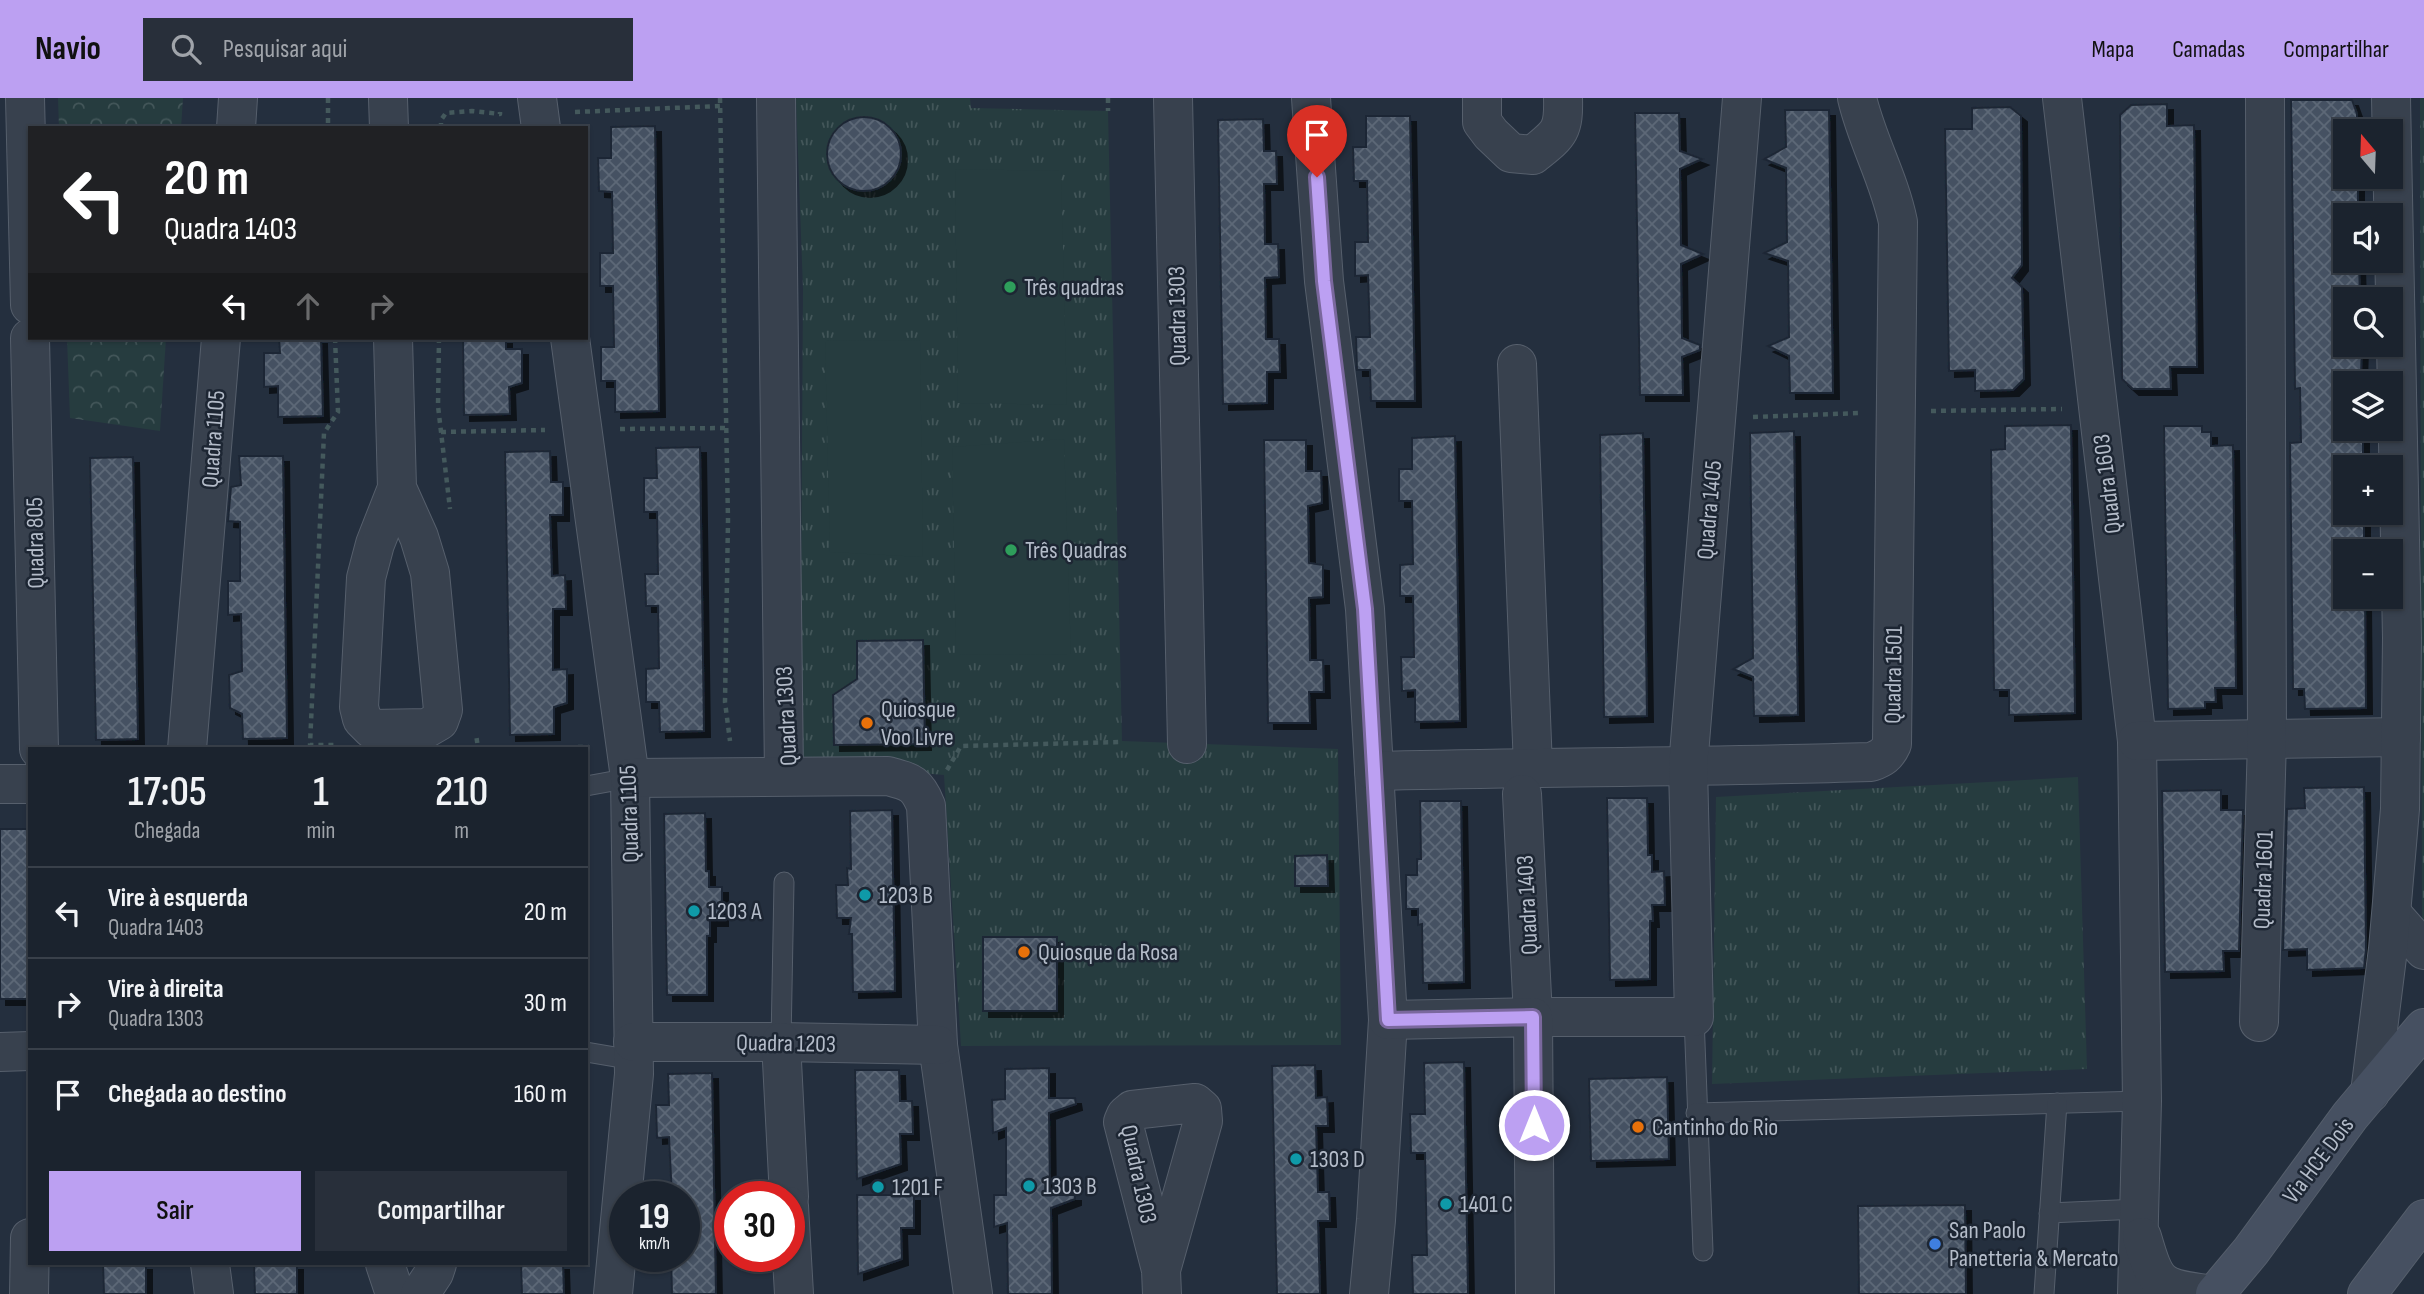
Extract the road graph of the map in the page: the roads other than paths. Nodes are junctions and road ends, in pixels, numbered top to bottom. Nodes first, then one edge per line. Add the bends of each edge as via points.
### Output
1 (26, 98) edge
2 (238, 98) edge
3 (378, 98) edge
4 (403, 98) edge
5 (776, 98) edge
6 (1173, 98) edge
7 (1311, 98) edge
8 (1482, 98) edge
9 (1563, 98) edge
10 (1742, 98) edge
11 (1857, 98) edge
12 (2062, 98) edge
13 (2265, 98) edge
14 (2391, 98) edge
15 (388, 99) edge
16 (236, 126) edge
17 (388, 126) edge
18 (28, 201) edge
19 (30, 340) edge
20 (220, 340) edge
21 (393, 340) edge
22 (570, 340) edge
23 (1517, 364) dead end
24 (397, 488) junction
25 (2401, 737) junction
26 (2267, 739) junction
27 (2137, 741) junction
28 (1187, 744) dead end
29 (39, 747) edge
30 (187, 747) edge
31 (627, 762) junction
32 (1688, 767) junction
33 (1374, 771) junction
34 (784, 776) junction
35 (1527, 780) junction
36 (0, 784) edge
37 (28, 784) edge
38 (588, 785) edge
39 (784, 882) dead end
40 (2392, 914) junction
41 (2424, 950) edge
42 (1533, 1017) junction
43 (1694, 1017) junction
44 (1388, 1020) junction
45 (2259, 1022) dead end
46 (2424, 1028) edge
47 (781, 1042) junction
48 (938, 1045) junction
49 (28, 1051) edge
50 (633, 1051) junction
51 (0, 1052) edge
52 (588, 1052) edge
53 (2370, 1093) junction
54 (2142, 1101) junction
55 (2057, 1103) junction
56 (1696, 1113) junction
57 (788, 1181) edge
58 (2049, 1213) junction
59 (2139, 1219) junction
60 (2424, 1219) edge
61 (1703, 1251) dead end
62 (30, 1265) edge
63 (211, 1265) edge
64 (385, 1265) edge
65 (437, 1265) edge
66 (793, 1272) edge
67 (29, 1294) edge
68 (214, 1294) edge
69 (395, 1294) edge
70 (420, 1294) edge
71 (613, 1294) edge
72 (794, 1294) edge
73 (973, 1294) edge
74 (1368, 1294) edge
75 (1535, 1294) edge
76 (2045, 1294) edge
77 (2137, 1294) edge
78 (2208, 1294) edge
79 (2215, 1294) edge
80 (2367, 1294) edge

1 - 18 street
2 - 16 street
3 - 15 street
4 - 15 street
5 - 34 street, Quadra 1303
6 - 28 street, Quadra 1303
7 - 33 street via 1324,281 1365,609
8 - 9 street via 1482,122 1491,134 1511,153 1533,155 1564,124
10 - 32 street, Quadra 1405
11 - 32 street, Quadra 1501 via 1898,222 1892,744 1889,752 1871,762
12 - 27 street, Quadra 1603
13 - 26 street
14 - 25 street
15 - 17 street
19 - 29 street, Quadra 805
20 - 30 street, Quadra 1105
21 - 24 street
22 - 31 street, Quadra 1105
23 - 35 street
24 - 24 street via 374,544 366,578 359,707 362,719 372,729 427,728 439,721 443,710 430,573
25 - 26 street
25 - 40 street
26 - 27 street
26 - 45 street, Quadra 1601
27 - 54 street
31 - 34 street
31 - 38 lane
31 - 50 street, Quadra 1105
32 - 35 street
32 - 43 street
33 - 35 street
33 - 44 street
34 - 48 street, Quadra 1303 via 888,776 910,782 920,791 926,806
35 - 42 street, Quadra 1403
36 - 37 street
39 - 47 lane
40 - 41 street
40 - 53 street
42 - 43 street
42 - 44 street
42 - 75 street, Quadra 1403
43 - 56 lane
44 - 74 street
46 - 53 main road, Via HCE Dois
47 - 48 street, Quadra 1203
47 - 50 street, Quadra 1203
47 - 57 street
48 - 73 street, Quadra 1303
49 - 51 street
50 - 52 lane
50 - 71 street, Quadra 1105
53 - 79 main road, Via HCE Dois
54 - 55 lane
54 - 59 street
55 - 56 lane
55 - 58 lane
56 - 61 lane
58 - 59 lane
58 - 76 lane
59 - 77 street
59 - 78 street via 2160,1282 2175,1290
60 - 80 main road
62 - 67 street
63 - 68 street
64 - 69 street
65 - 70 street
66 - 72 street

